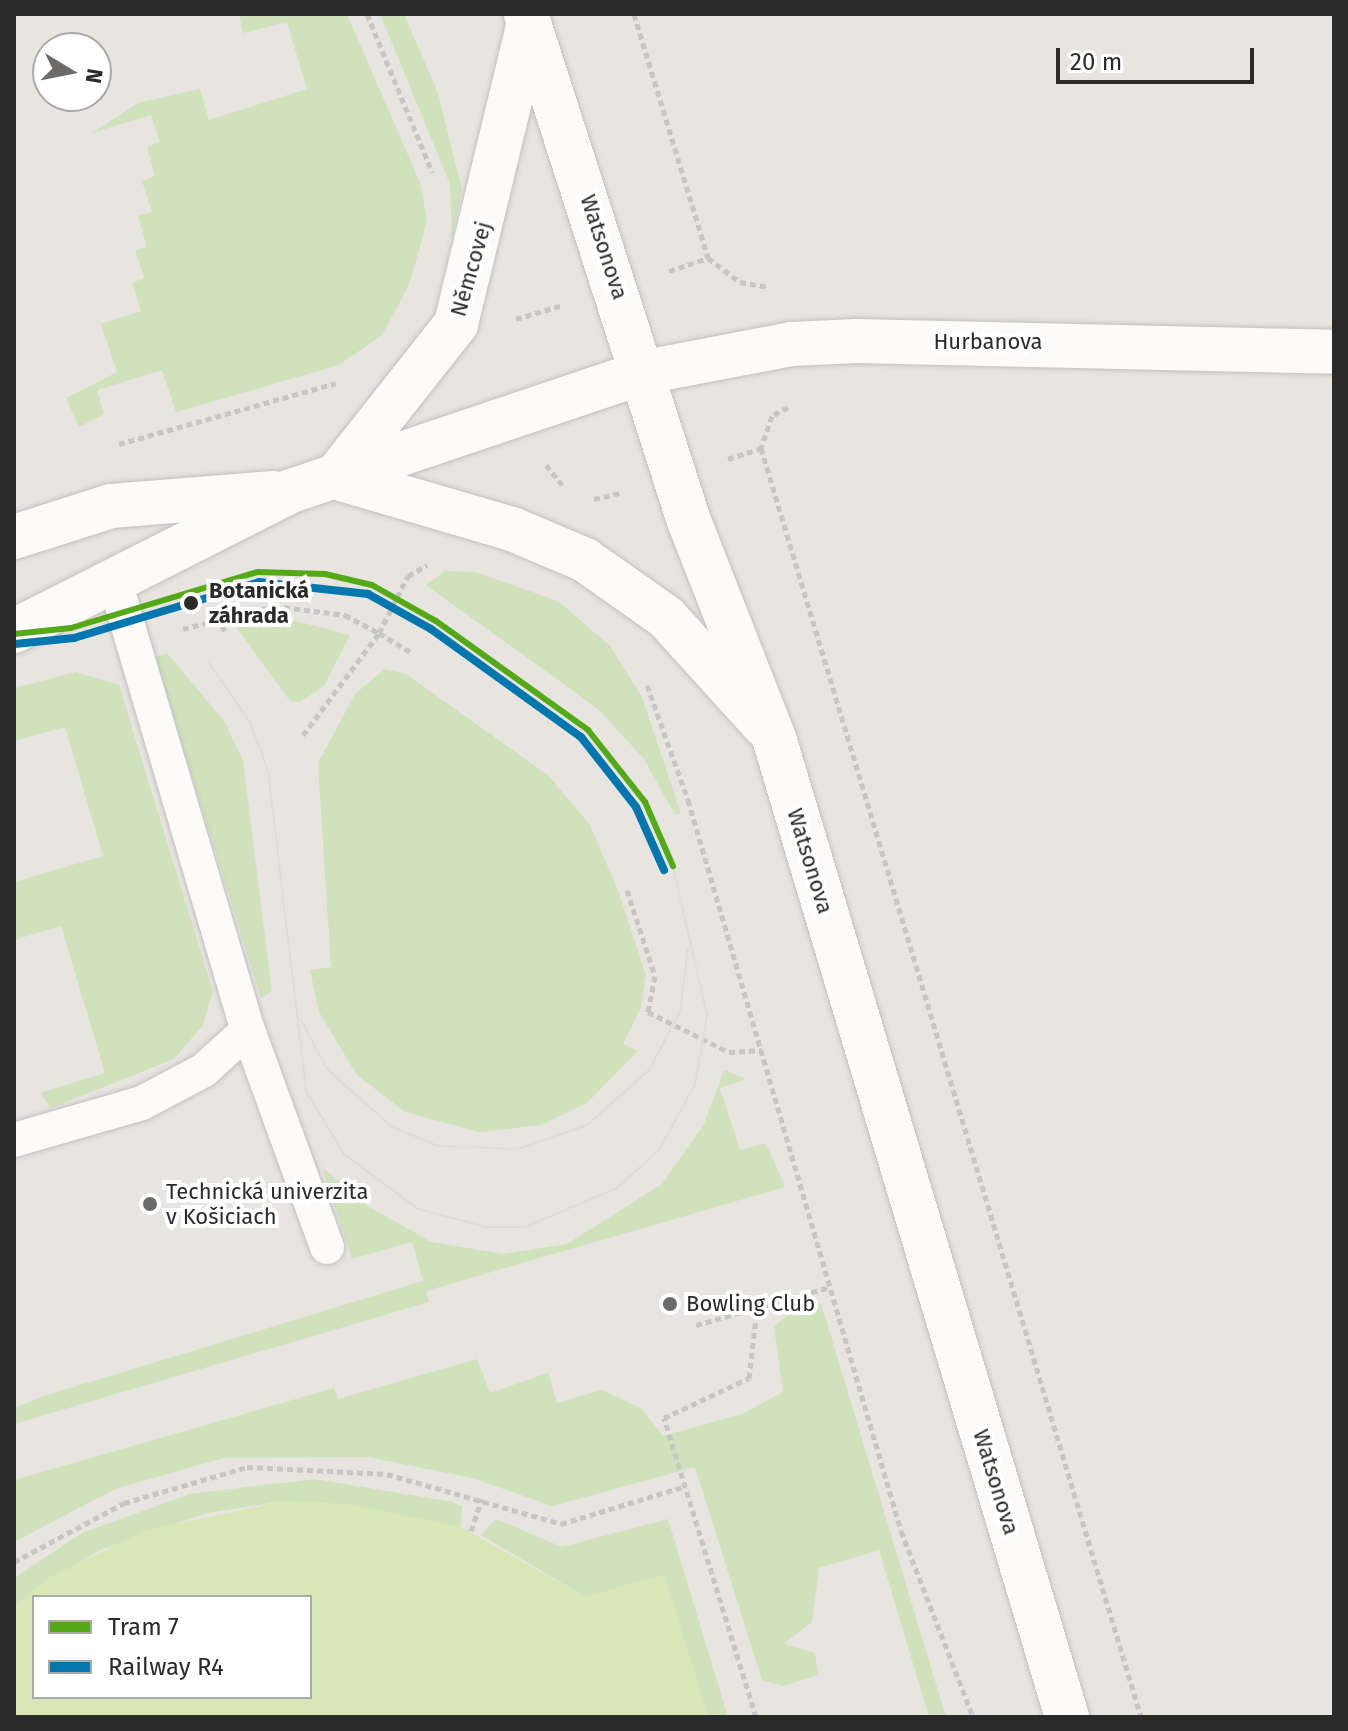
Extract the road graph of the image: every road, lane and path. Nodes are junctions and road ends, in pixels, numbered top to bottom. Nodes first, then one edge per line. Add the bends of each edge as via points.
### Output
1 (367, 14) edge
2 (634, 14) edge
3 (528, 19) edge
4 (437, 189) dead end
5 (792, 344) junction
6 (1334, 352) edge
7 (645, 372) junction
8 (342, 382) dead end
9 (101, 450) dead end
10 (334, 477) junction
11 (291, 491) junction
12 (14, 537) edge
13 (439, 562) dead end
14 (115, 582) junction
15 (217, 618) junction
16 (14, 631) edge
17 (225, 631) dead end
18 (379, 633) junction
19 (133, 645) junction
20 (411, 652) dead end
21 (642, 673) dead end
22 (303, 735) dead end
23 (774, 738) junction
24 (627, 890) dead end
25 (248, 1030) junction
26 (762, 1050) junction
27 (14, 1140) edge
28 (327, 1247) dead end
29 (827, 1288) junction
30 (757, 1309) junction
31 (696, 1325) dead end
32 (686, 1486) junction
33 (482, 1499) junction
34 (471, 1531) dead end
35 (14, 1562) edge
36 (756, 1717) edge
37 (973, 1717) edge
38 (1067, 1717) edge
39 (1141, 1717) edge

1 - 4 path
2 - 5 path via 708,258 740,282 785,287
3 - 7 street, Watsonova
3 - 10 street, Němcovej via 456,324
5 - 6 street, Hurbanova via 1102,343
5 - 7 street, Hurbanova
5 - 39 path via 799,403 772,416 761,448
7 - 10 street
7 - 23 street, Watsonova via 689,521
8 - 9 path
10 - 11 street
10 - 23 street via 512,529 585,560 714,662
11 - 12 street via 111,506
11 - 14 street
13 - 18 path via 408,576
14 - 16 street
14 - 19 lane
15 - 17 path
15 - 18 path via 296,607 345,615
15 - 19 path
18 - 20 path
18 - 22 path
19 - 25 lane
21 - 26 path
23 - 38 street, Watsonova
24 - 26 path via 655,976 648,1012 729,1052
25 - 27 lane via 204,1070 142,1103
25 - 28 lane
26 - 29 path
29 - 30 path
29 - 37 path via 901,1531
30 - 31 path
30 - 32 path via 749,1378 664,1418
32 - 33 path via 561,1524
32 - 36 path
33 - 34 path
33 - 35 path via 387,1474 247,1467 124,1503

